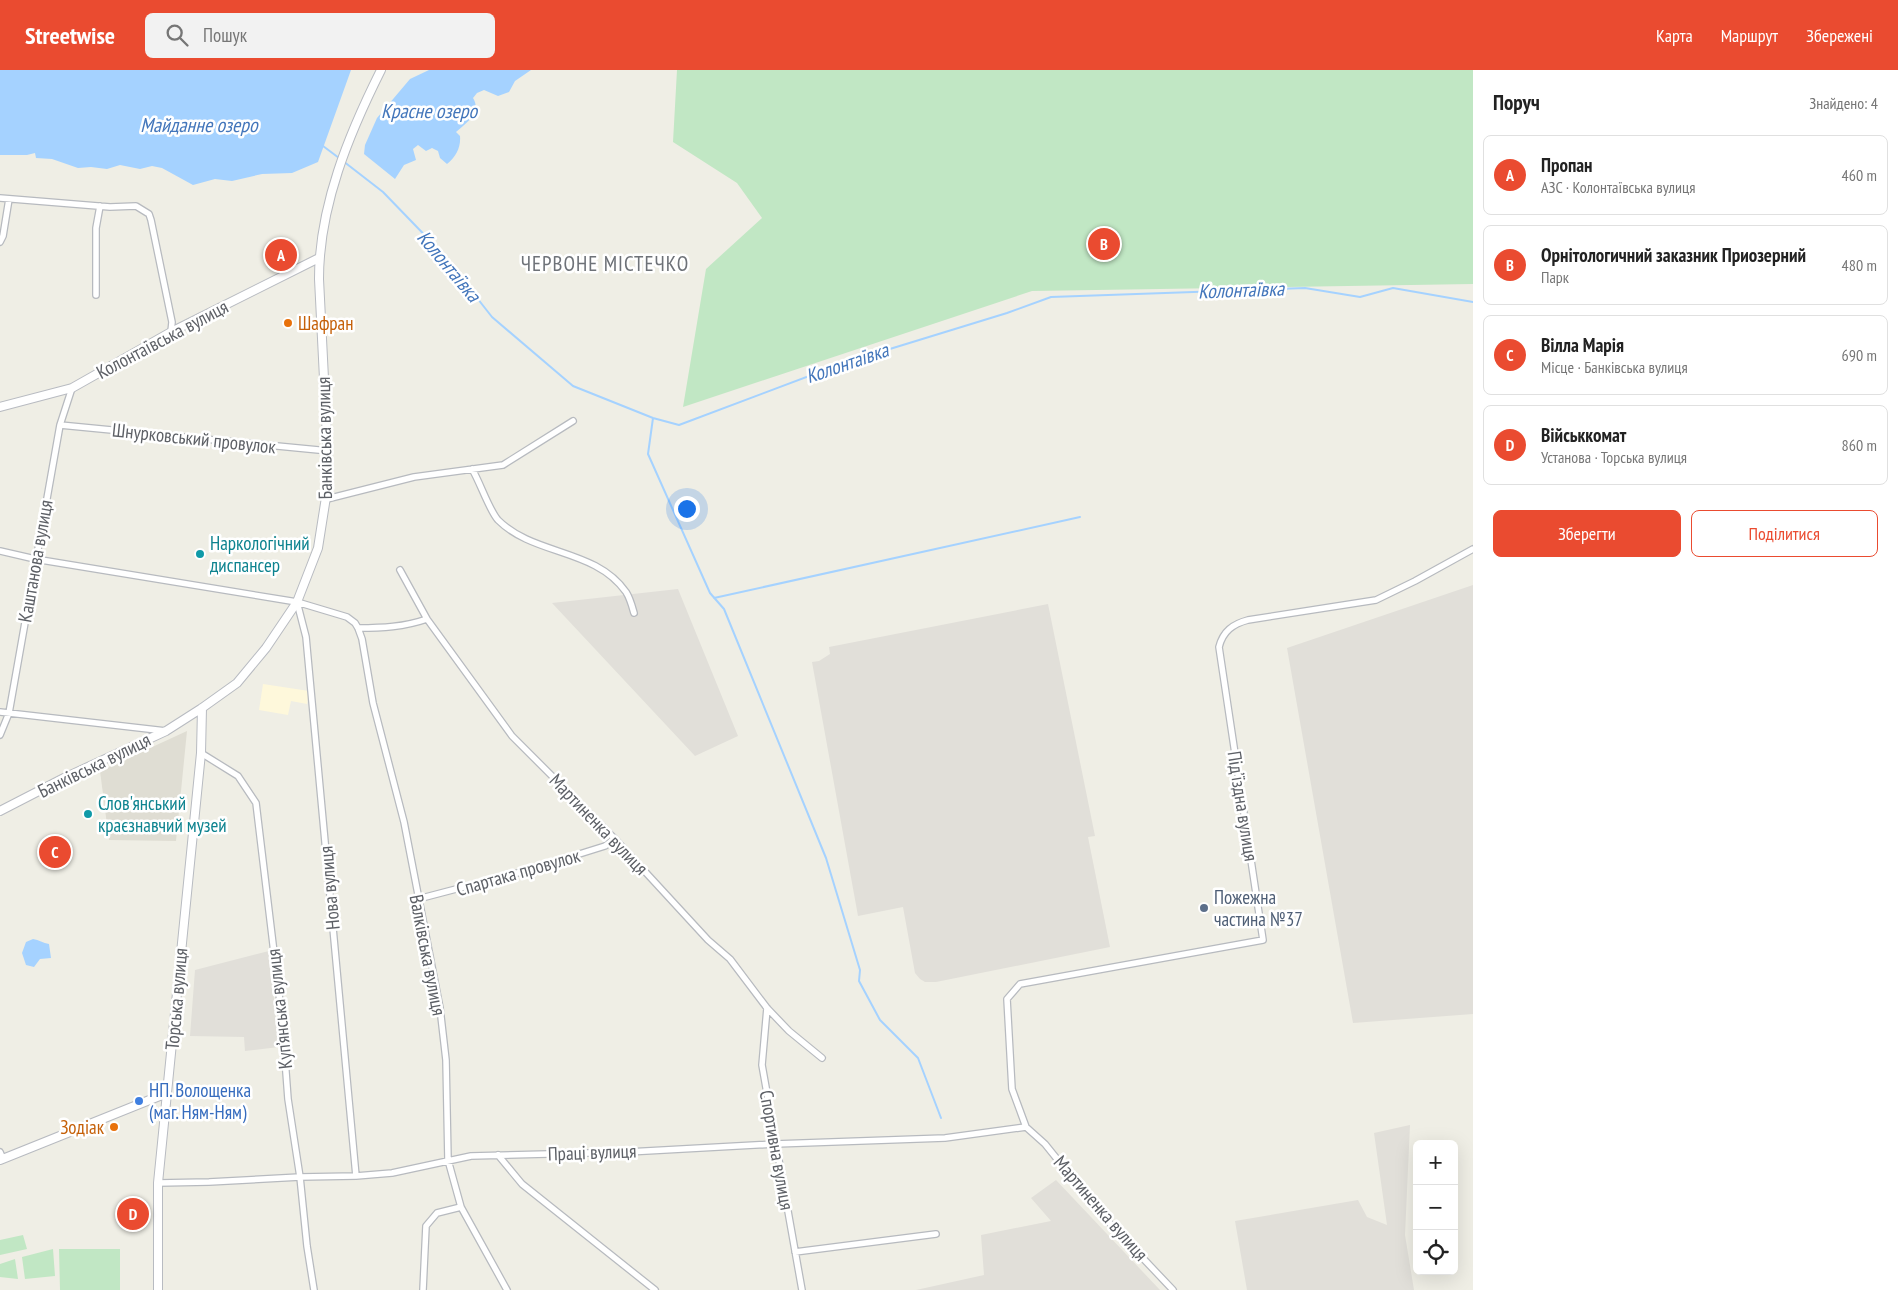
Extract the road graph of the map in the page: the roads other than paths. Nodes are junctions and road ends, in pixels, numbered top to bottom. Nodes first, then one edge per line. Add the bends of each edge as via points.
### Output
1 (381, 70) edge
2 (0, 198) edge
3 (9, 199) junction
4 (100, 206) junction
5 (0, 242) edge
6 (319, 258) junction
7 (96, 295) dead end
8 (172, 332) junction
9 (72, 388) junction
10 (0, 408) edge
11 (573, 421) dead end
12 (60, 425) junction
13 (329, 450) junction
14 (472, 469) junction
15 (327, 500) junction
16 (1473, 548) edge
17 (0, 552) edge
18 (36, 559) junction
19 (400, 570) dead end
20 (297, 602) junction
21 (634, 613) dead end
22 (427, 619) junction
23 (358, 628) junction
24 (202, 708) junction
25 (0, 712) edge
26 (9, 713) junction
27 (166, 731) junction
28 (0, 735) edge
29 (201, 753) junction
30 (0, 811) edge
31 (615, 839) junction
32 (418, 899) junction
33 (767, 1008) junction
34 (822, 1058) dead end
35 (167, 1093) junction
36 (1026, 1127) junction
37 (775, 1144) junction
38 (498, 1155) junction
39 (1, 1157) edge
40 (448, 1160) junction
41 (356, 1176) junction
42 (300, 1177) junction
43 (158, 1182) junction
44 (460, 1207) junction
45 (936, 1234) dead end
46 (795, 1252) junction
47 (158, 1290) edge
48 (314, 1290) edge
49 (422, 1290) edge
50 (507, 1290) edge
51 (655, 1290) edge
52 (802, 1290) edge
53 (1173, 1290) edge

1 - 6 main road, Банківська вулиця via 364,104 330,199
2 - 3 street
3 - 4 street
3 - 5 street
4 - 7 street via 96,228
4 - 8 street via 136,206 149,214
6 - 8 main road, Колонтаївська вулиця
6 - 13 main road, Банківська вулиця
8 - 9 main road, Колонтаївська вулиця
9 - 10 main road, Колонтаївська вулиця
9 - 12 street, Каштанова вулиця
11 - 14 street via 503,465
12 - 13 street, Шнурковський провулок
12 - 18 street, Каштанова вулиця
13 - 15 main road, Банківська вулиця
14 - 15 street via 395,480
14 - 21 street via 497,518 527,539 588,561 605,571 627,593
15 - 20 main road, Банківська вулиця via 318,548
16 - 36 street, Під’їздна вулиця via 1376,600 1248,620 1228,629 1221,637 1219,647 1263,940 1020,984 1007,999 1012,1089
17 - 18 street
18 - 20 street
18 - 26 street, Каштанова вулиця
19 - 22 street, Мартиненка вулиця
20 - 23 street via 347,617
20 - 24 main road, Банківська вулиця via 237,683
20 - 41 street, Нова вулиця via 307,646
22 - 23 street via 396,627
22 - 31 street, Мартиненка вулиця via 512,736
23 - 32 street, Валківська вулиця via 404,822
24 - 27 main road, Банківська вулиця
24 - 29 main road, Торська вулиця
25 - 26 street
26 - 27 street
26 - 28 street, Каштанова вулиця
27 - 30 main road, Банківська вулиця
29 - 35 main road, Торська вулиця
29 - 42 street, Куп’янська вулиця via 238,776 256,803 282,1019 288,1099
31 - 32 street, Спартака провулок via 605,846 534,869
31 - 33 street, Мартиненка вулиця via 708,940 730,959
32 - 40 street, Валківська вулиця via 440,1008 446,1060
33 - 34 street, Мартиненка вулиця via 788,1031
33 - 37 street, Спортивна вулиця via 762,1065
35 - 39 main road
35 - 43 main road, Торська вулиця
36 - 37 street, Праці вулиця via 945,1138
36 - 53 street, Мартиненка вулиця via 1045,1144 1102,1215
37 - 38 street, Праці вулиця
37 - 46 street, Спортивна вулиця
38 - 40 street, Праці вулиця
38 - 51 street via 522,1184
40 - 41 street, Праці вулиця via 392,1173
40 - 44 street, Валківська вулиця
41 - 42 street, Праці вулиця
42 - 43 street, Праці вулиця
42 - 48 street, Куп’янська вулиця
43 - 47 main road, Торська вулиця
44 - 49 street via 437,1213 426,1226
44 - 50 street, Валківська вулиця
45 - 46 street
46 - 52 street, Спортивна вулиця

